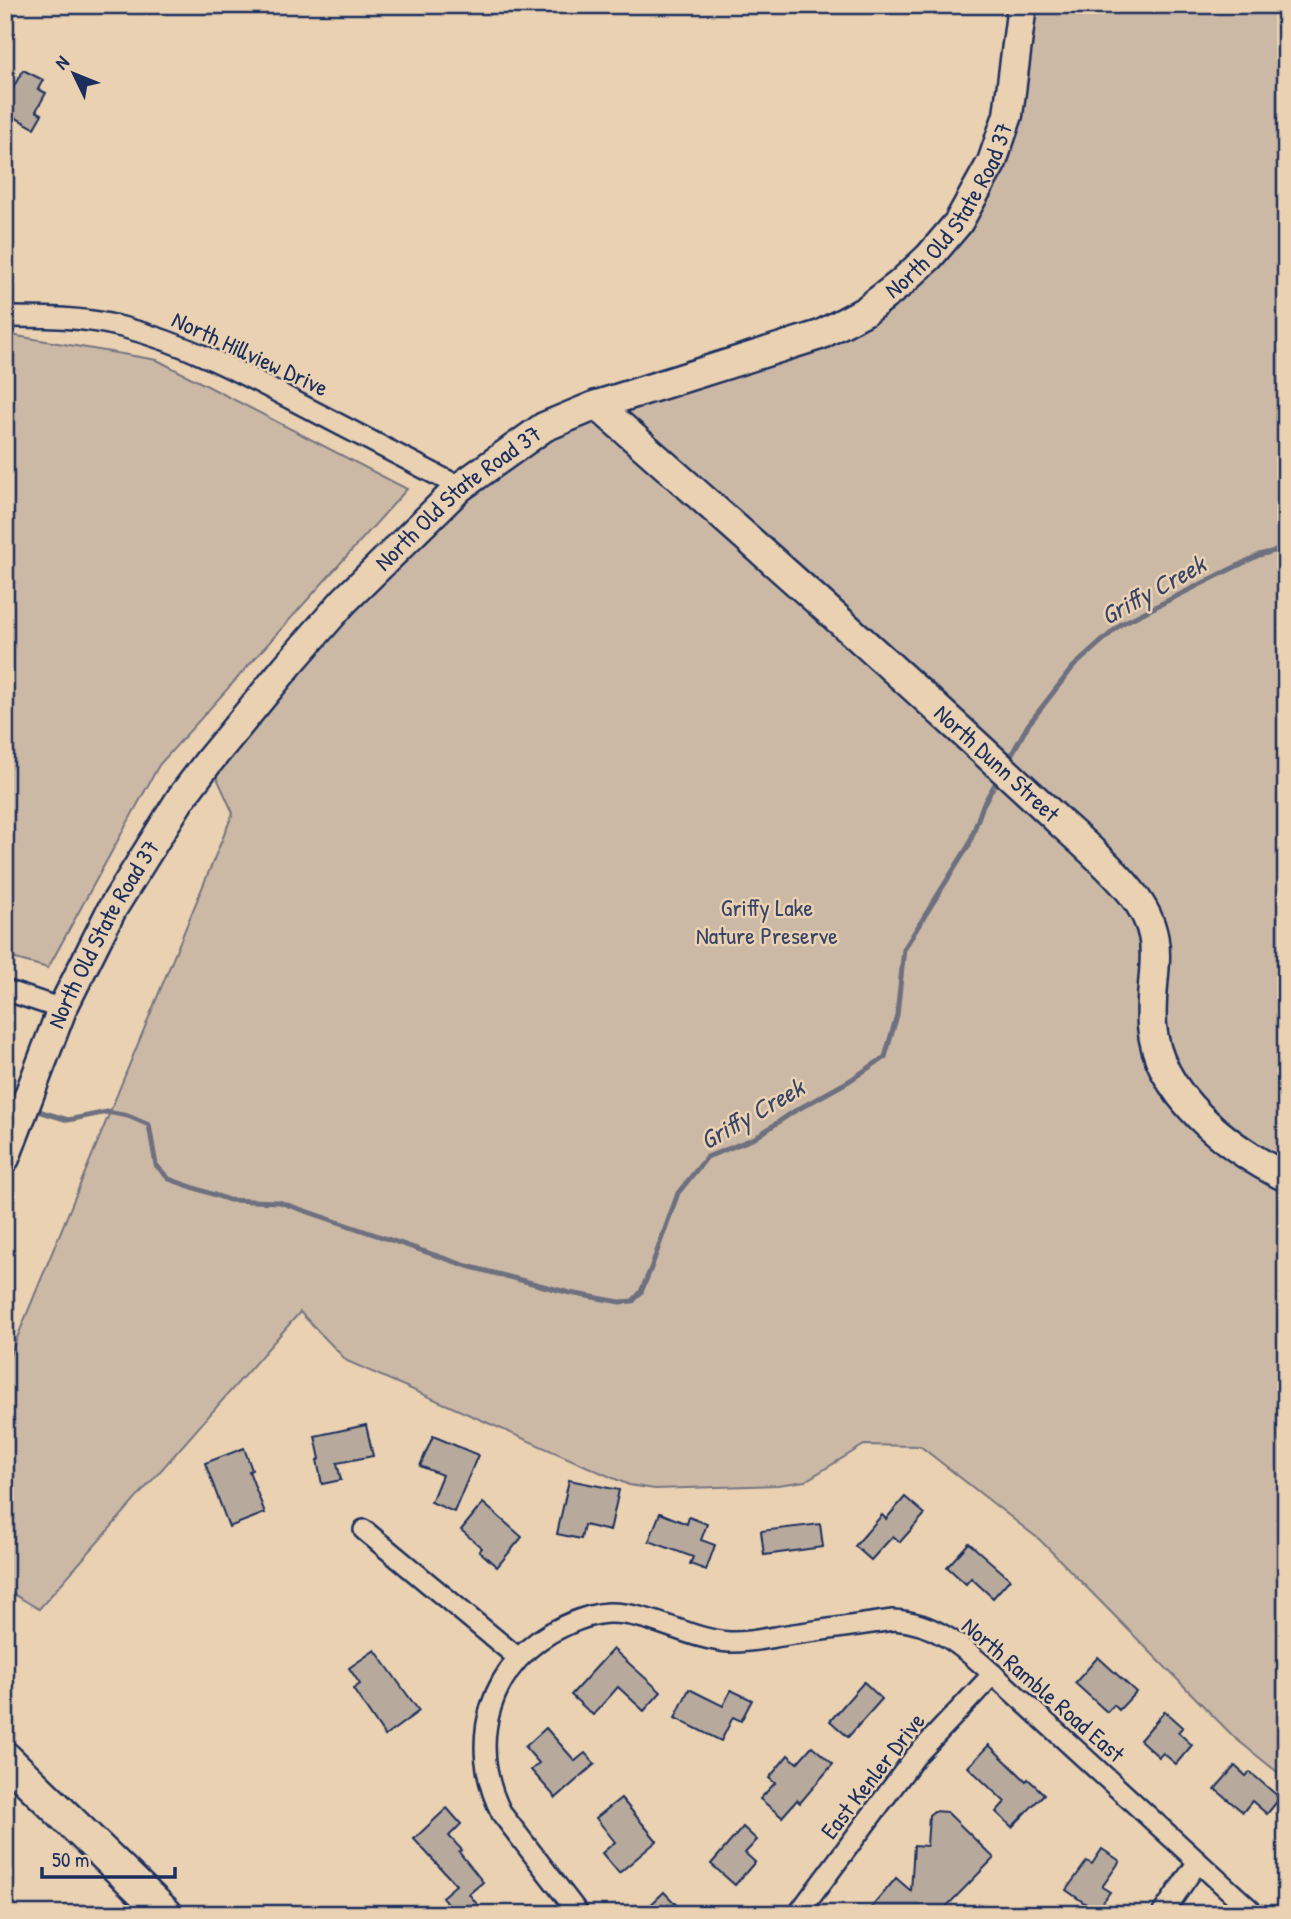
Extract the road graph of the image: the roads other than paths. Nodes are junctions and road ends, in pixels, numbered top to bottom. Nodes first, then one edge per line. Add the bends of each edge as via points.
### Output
1 (1022, 5) edge
2 (5, 317) edge
3 (597, 405) junction
4 (460, 487) junction
5 (5, 990) edge
6 (62, 1009) junction
7 (10, 1146) edge
8 (1286, 1177) edge
9 (364, 1530) dead end
10 (517, 1657) junction
11 (993, 1674) junction
12 (5, 1758) edge
13 (1198, 1862) junction
14 (166, 1914) edge
15 (579, 1914) edge
16 (798, 1914) edge
17 (1162, 1914) edge
18 (1255, 1914) edge

1 - 3 street, North Old State Road 37 via 1008,115 992,162 958,223 929,257 865,311 820,335
2 - 4 street, North Hillview Drive via 80,320 161,338 204,355
3 - 4 street, North Old State Road 37 via 544,428
3 - 8 street, North Dunn Street via 794,578 1118,877 1146,914 1156,942 1155,1045 1172,1085 1225,1137
4 - 6 street, North Old State Road 37 via 344,601 209,761 131,876
5 - 6 street
6 - 7 street, North Old State Road 37
9 - 10 street
10 - 11 street, North Ramble Road East via 552,1631 606,1613 634,1615 729,1642 900,1620 941,1633
10 - 15 street, North Ramble Road East via 502,1678 488,1720 486,1758 493,1796 515,1833
11 - 13 street, North Ramble Road East
11 - 16 street, East Kenler Drive via 915,1756
12 - 14 main road
13 - 17 street
13 - 18 street, North Ramble Road East

